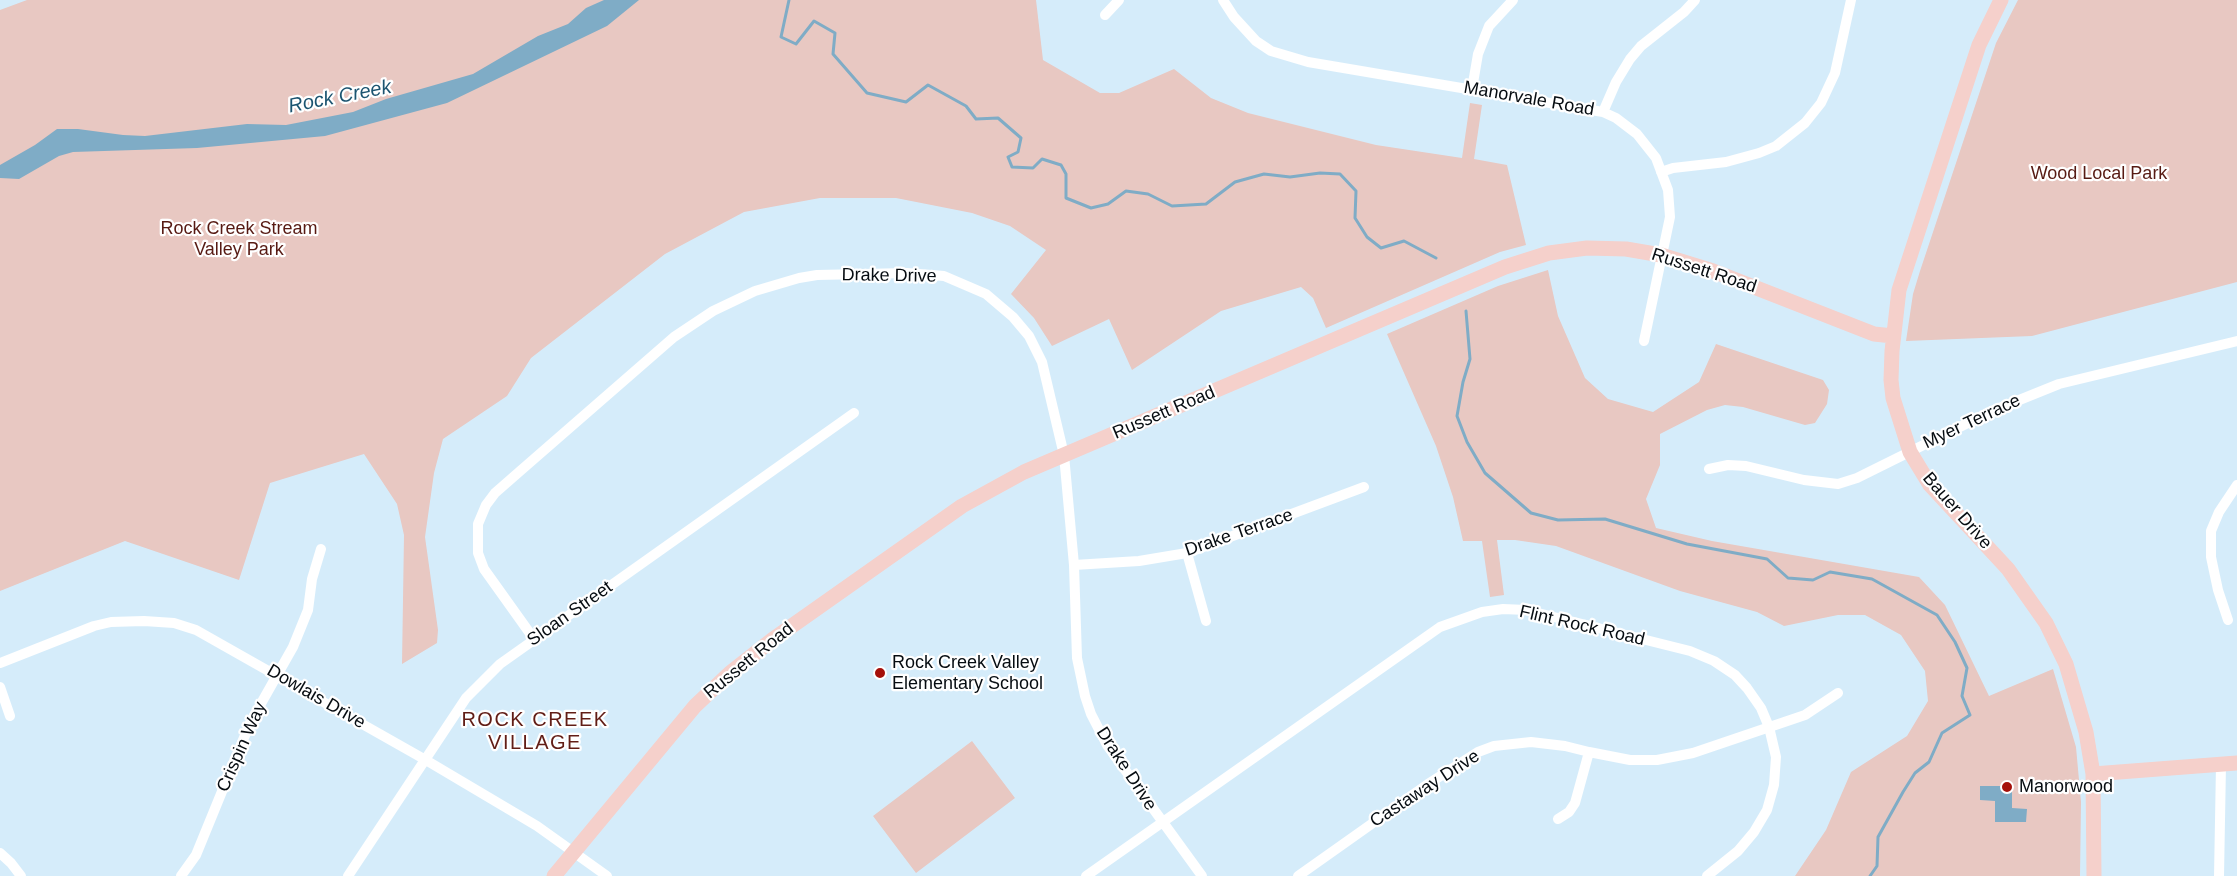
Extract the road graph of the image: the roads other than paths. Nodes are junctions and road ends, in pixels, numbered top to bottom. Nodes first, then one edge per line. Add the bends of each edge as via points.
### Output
1 (1119, 0) edge
2 (1223, 0) edge
3 (1513, 0) edge
4 (1695, 0) edge
5 (1851, 0) edge
6 (2001, 0) edge
7 (1105, 15) dead end
8 (1472, 89) junction
9 (1604, 112) junction
10 (1662, 172) junction
11 (1661, 255) junction
12 (1893, 336) junction
13 (1644, 341) dead end
14 (2237, 341) edge
15 (854, 412) dead end
16 (1910, 452) junction
17 (1064, 455) junction
18 (1709, 469) dead end
19 (2237, 485) edge
20 (1364, 487) dead end
21 (321, 549) dead end
22 (1187, 553) junction
23 (1074, 565) junction
24 (2228, 620) dead end
25 (1206, 621) dead end
26 (534, 639) junction
27 (0, 663) edge
28 (278, 675) junction
29 (0, 687) edge
30 (1838, 693) dead end
31 (10, 716) dead end
32 (1769, 727) junction
33 (1589, 753) junction
34 (424, 759) junction
35 (2237, 763) edge
36 (2221, 765) junction
37 (2093, 774) junction
38 (1558, 819) dead end
39 (1162, 822) junction
40 (574, 852) junction
41 (0, 853) edge
42 (21, 876) edge
43 (181, 876) edge
44 (348, 876) edge
45 (554, 876) edge
46 (607, 876) edge
47 (1086, 876) edge
48 (1202, 876) edge
49 (1298, 876) edge
50 (1707, 876) edge
51 (2094, 876) edge
52 (2220, 876) edge

1 - 7 street
2 - 8 street, Manorvale Road via 1234,18 1271,51 1308,62
3 - 8 street via 1490,27 1478,54
4 - 9 street via 1630,59
5 - 10 street via 1836,73 1821,103 1805,123 1776,146 1759,153
6 - 12 street, Bauer Drive via 1979,45 1911,250 1899,290
8 - 9 street, Manorvale Road
9 - 10 street, Manorvale Road via 1637,134
10 - 11 street, Manorvale Road via 1670,217
11 - 12 street, Russett Road via 1713,271 1874,334
11 - 13 street, Manorvale Road
11 - 17 street, Russett Road via 1587,248 1505,267
12 - 16 street, Bauer Drive via 1893,398
14 - 16 street, Myer Terrace via 2059,384 1992,411
15 - 26 street, Sloan Street
16 - 18 street, Myer Terrace via 1838,483 1804,480 1746,466
16 - 37 street, Bauer Drive via 1930,485 2008,569 2046,624 2077,698
17 - 23 street, Drake Drive
17 - 26 street, Drake Drive via 1042,362 1029,336 986,294 944,276 907,273 817,275 755,291 713,311 674,337 486,505 478,524 478,553 484,569
17 - 40 street, Russett Road via 962,506 730,673 695,706
19 - 24 street via 2211,531 2211,557
20 - 22 street, Drake Terrace
21 - 28 street, Crispin Way via 308,610
22 - 23 street, Drake Terrace
22 - 25 street
23 - 39 street, Drake Drive via 1077,658 1091,714 1107,745
26 - 34 street, Sloan Street via 500,664 466,698
27 - 28 street, Dowlais Drive via 94,626 144,621 174,623 196,630
28 - 34 street, Dowlais Drive
28 - 43 street, Crispin Way via 250,723 196,855
29 - 31 street
30 - 32 street, Castaway Drive via 1805,715
32 - 33 street, Castaway Drive via 1693,753 1657,760
32 - 39 street, Flint Rock Road via 1761,708 1735,675 1690,651 1526,610 1482,612 1440,627
32 - 50 street, Flint Rock Road via 1776,757 1767,810 1738,851
33 - 38 street via 1575,803
33 - 49 street, Castaway Drive via 1531,742 1511,743 1478,753
34 - 40 street, Dowlais Drive
34 - 44 street, Sloan Street
35 - 36 street
36 - 37 street
36 - 52 street
37 - 51 street, Bauer Drive
39 - 47 street, Flint Rock Road
39 - 48 street, Drake Drive
40 - 45 street, Russett Road
40 - 46 street, Dowlais Drive
41 - 42 street

